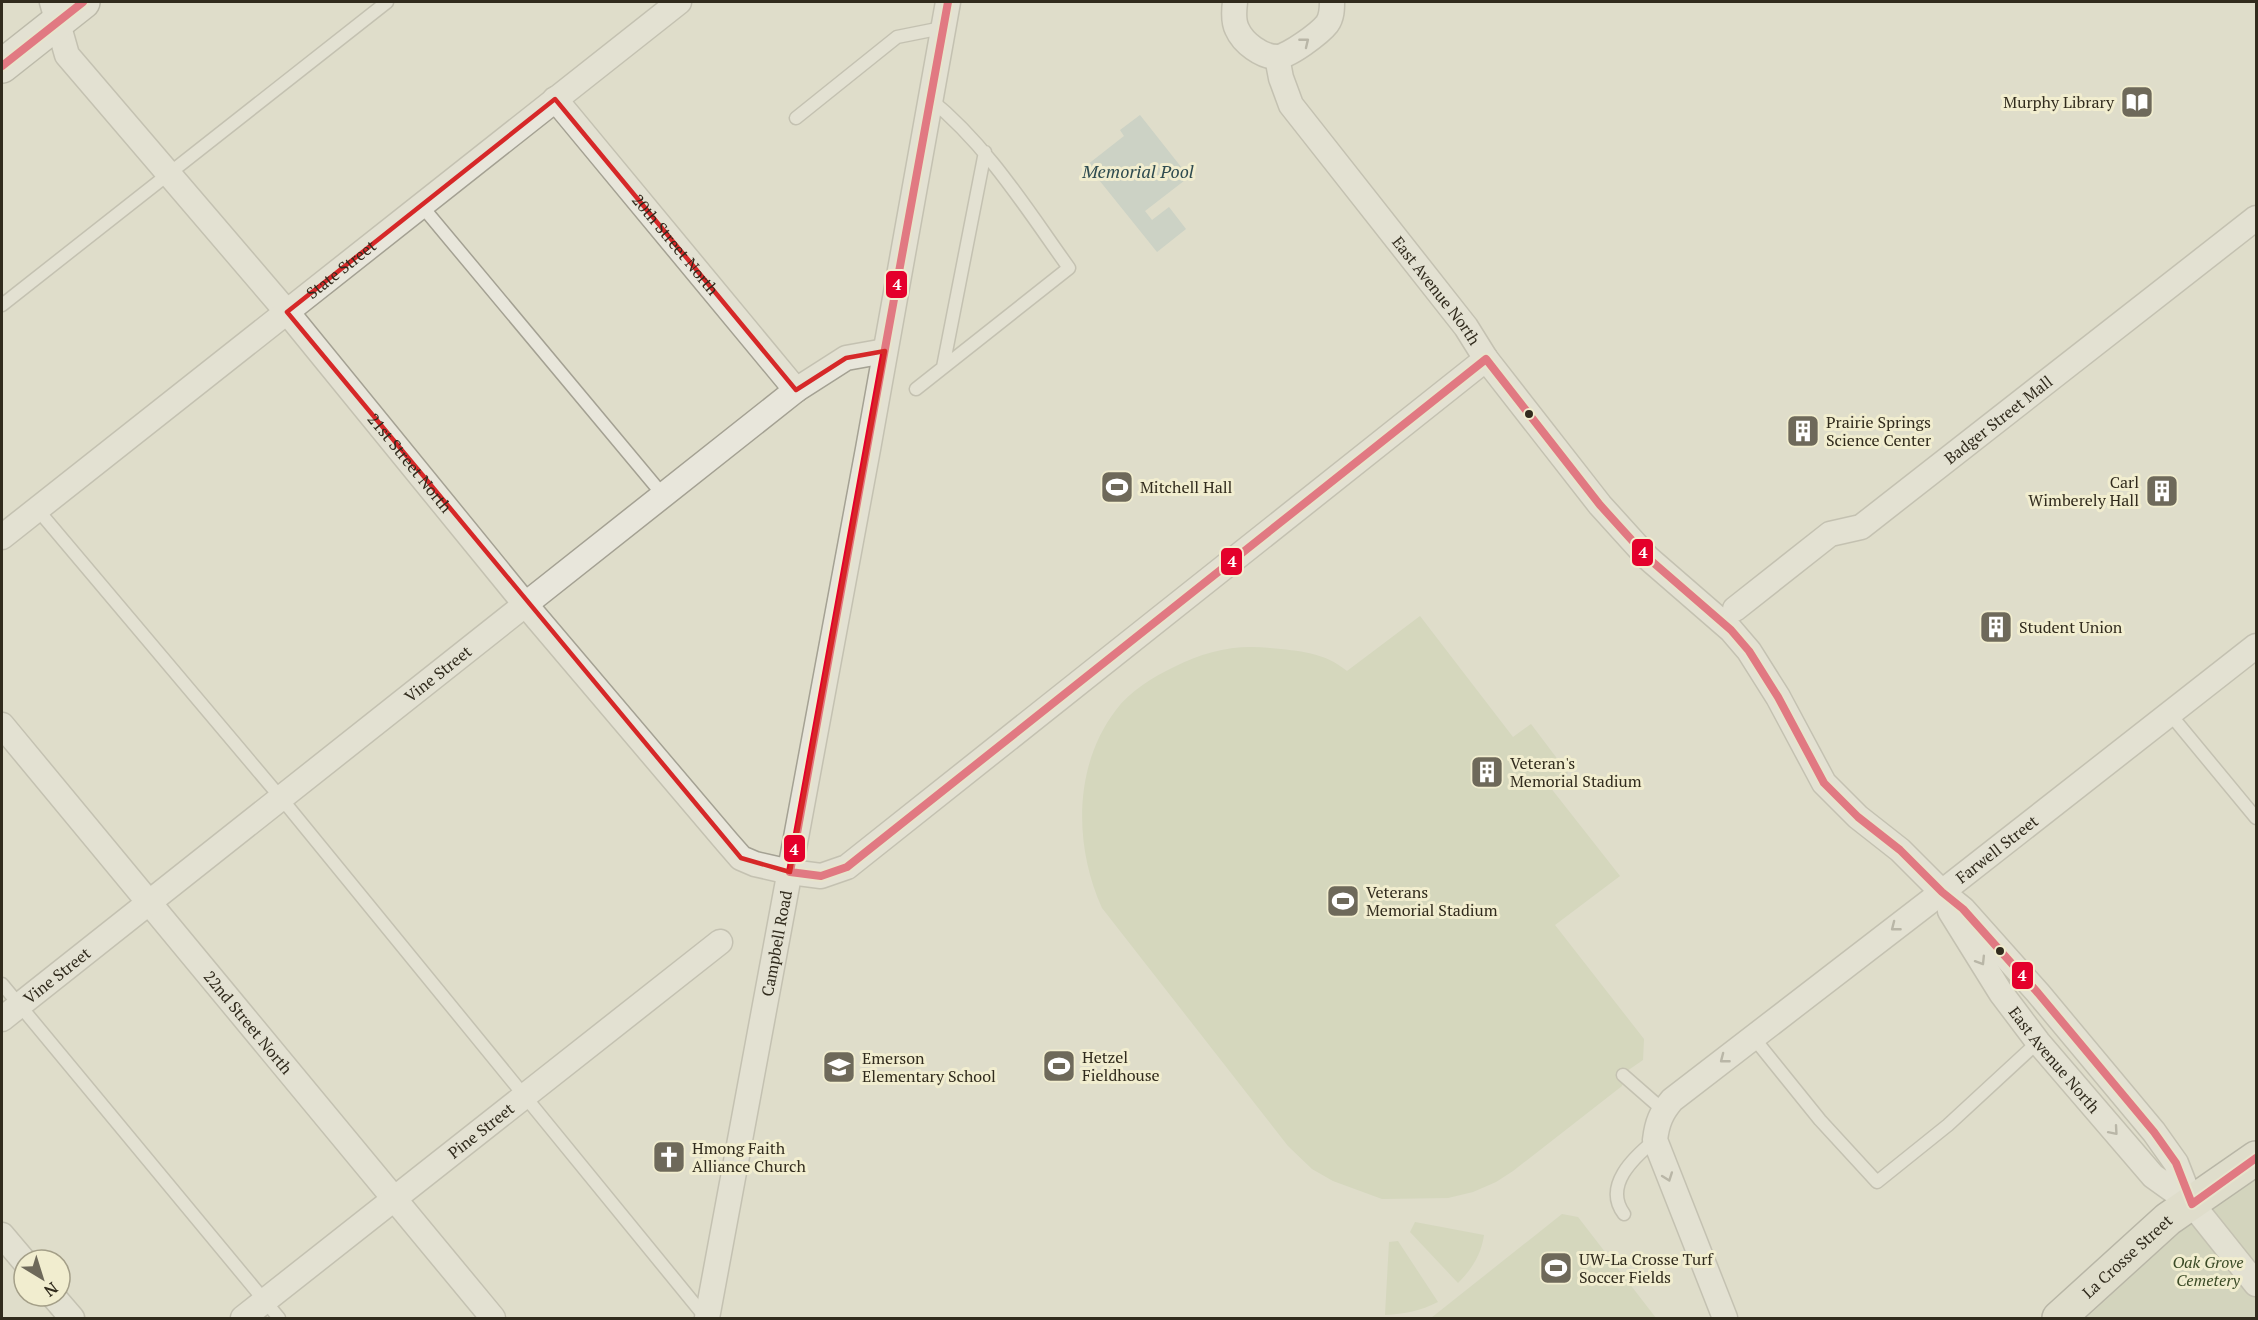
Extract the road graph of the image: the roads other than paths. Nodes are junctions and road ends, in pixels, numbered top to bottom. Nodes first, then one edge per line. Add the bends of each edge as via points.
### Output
1 (387, 2) edge
2 (679, 2) edge
3 (948, 2) edge
4 (1235, 2) edge
5 (1332, 2) edge
6 (64, 8) edge
7 (942, 28) junction
8 (1277, 57) junction
9 (2, 66) edge
10 (555, 99) junction
11 (930, 99) junction
12 (796, 118) dead end
13 (986, 152) junction
14 (168, 175) junction
15 (421, 205) junction
16 (2256, 218) edge
17 (2, 305) edge
18 (287, 312) junction
19 (885, 351) junction
20 (1486, 359) junction
21 (943, 367) junction
22 (916, 389) dead end
23 (796, 390) junction
24 (663, 495) junction
25 (37, 509) junction
26 (2, 537) edge
27 (525, 604) junction
28 (1735, 609) dead end
29 (2256, 646) edge
30 (2170, 714) junction
31 (2, 725) edge
32 (281, 798) junction
33 (2256, 818) edge
34 (790, 872) junction
35 (1942, 892) junction
36 (149, 902) junction
37 (720, 942) dead end
38 (2, 984) edge
39 (10, 1012) edge
40 (1753, 1037) junction
41 (2038, 1042) junction
42 (1623, 1075) dead end
43 (525, 1096) junction
44 (1659, 1124) junction
45 (2256, 1158) edge
46 (394, 1200) junction
47 (2192, 1204) junction
48 (1624, 1214) dead end
49 (2, 1235) edge
50 (13, 1248) edge
51 (2256, 1284) edge
52 (272, 1310) edge
53 (243, 1318) edge
54 (493, 1318) edge
55 (706, 1318) edge
56 (1725, 1318) edge
57 (2059, 1318) edge

1 - 14 lane
2 - 10 street, State Street
3 - 7 street, Campbell Road
4 - 8 street via 1236,28 1246,42
8 -> 5 street via 1289,54 1326,24
6 - 9 street
6 - 14 street, 21st Street North via 67,55
7 - 11 street, Campbell Road
7 - 12 lane via 897,37
8 - 20 street, East Avenue North via 1291,105 1466,327
10 - 15 street, State Street
10 - 23 street, 20th Street North
11 - 13 lane
11 - 19 street, Campbell Road
13 - 21 lane
13 - 21 lane via 1069,268
14 - 17 lane
14 - 18 street, 21st Street North
15 - 18 street, State Street
15 - 24 lane
16 - 28 street, Badger Street Mall via 1861,527 1830,534
18 - 25 street, State Street
18 - 27 street, 21st Street North
19 - 23 street, Vine Street via 846,358
19 - 34 street, Campbell Road
20 - 34 street via 847,867 821,876
20 - 35 street, East Avenue North via 1616,523 1648,558 1731,630 1749,651 1824,783 1858,817 1914,862
21 - 22 lane
23 - 24 street, Vine Street
24 - 27 street, Vine Street
25 - 26 street, State Street
25 - 32 lane
27 - 32 street, Vine Street
27 - 34 street, 21st Street North via 741,858
29 - 30 street, Farwell Street
30 - 33 lane
30 - 35 street, Farwell Street
31 - 36 street, 22nd Street North
32 - 36 street, Vine Street
32 - 43 lane
34 - 55 street, Campbell Road
35 -> 40 street, Farwell Street
35 -> 41 street, East Avenue North via 1952,918
35 - 47 street, East Avenue North via 1963,909 2038,993 2154,1132 2176,1163
36 - 39 street, Vine Street
36 - 46 street, 22nd Street North
37 - 43 street, Pine Street
38 - 39 lane
39 - 52 lane
40 - 41 lane via 1820,1120 1877,1182 1948,1125
40 -> 44 street, Farwell Street via 1672,1100
41 -> 47 street, East Avenue North via 2153,1176
42 - 44 lane
43 - 46 street, Pine Street
43 - 55 lane
44 - 48 lane via 1621,1177 1616,1194 1617,1205
44 -> 56 street
45 - 47 main road, La Crosse Street
46 - 52 street, Pine Street
46 - 54 street, 22nd Street North
47 - 51 street, East Avenue North
47 - 57 main road, La Crosse Street via 2168,1219
49 - 50 street
52 - 53 street, Pine Street

